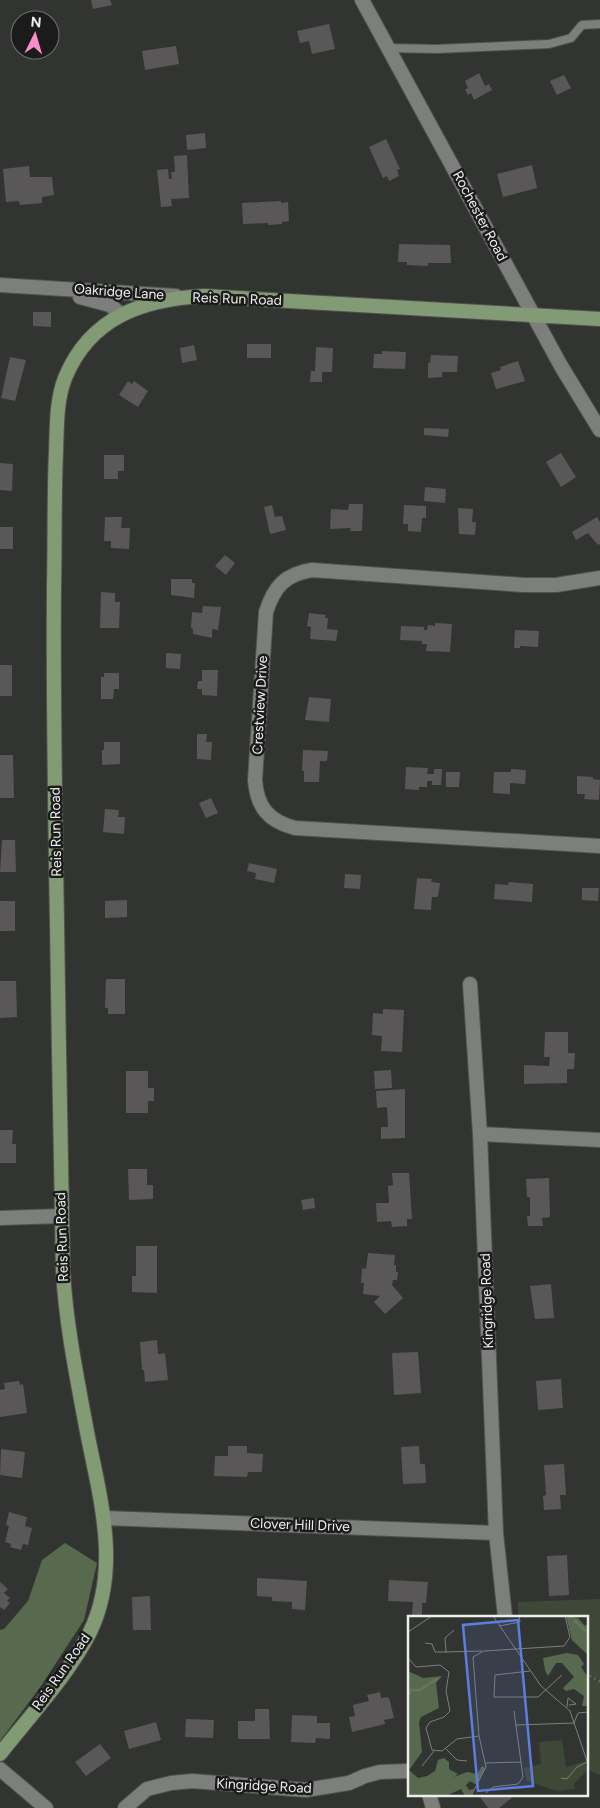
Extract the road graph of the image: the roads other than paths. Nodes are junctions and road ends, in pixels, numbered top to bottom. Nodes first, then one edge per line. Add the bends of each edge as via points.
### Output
1 (362, 0) edge
2 (600, 24) edge
3 (389, 48) junction
4 (0, 285) edge
5 (56, 288) junction
6 (182, 297) junction
7 (120, 314) junction
8 (533, 316) junction
9 (600, 319) edge
10 (600, 430) edge
11 (600, 578) edge
12 (600, 846) edge
13 (470, 984) dead end
14 (480, 1134) junction
15 (600, 1140) edge
16 (61, 1216) junction
17 (0, 1218) edge
18 (104, 1518) junction
19 (496, 1533) junction
20 (505, 1616) edge
21 (0, 1754) edge
22 (0, 1769) edge
23 (408, 1771) edge
24 (46, 1808) edge
25 (125, 1808) edge

1 - 3 street, Rochester Road
2 - 3 lane via 582,25 571,38 548,44
3 - 8 street, Rochester Road
4 - 5 street, Oakridge Lane
5 - 6 street, Oakridge Lane
5 - 7 street, Oakridge Lane via 110,305
6 - 7 main road, Reis Run Road via 147,304
6 - 8 main road, Reis Run Road via 213,296
7 - 16 main road, Reis Run Road via 95,334 74,359 65,380 58,414 54,677
8 - 9 main road, Reis Run Road
8 - 10 street, Rochester Road
11 - 12 street, Crestview Drive via 539,585 312,570 292,576 276,588 266,612 255,780 262,808 281,824 295,828
13 - 14 street, Kingridge Road
14 - 15 street
14 - 19 street, Kingridge Road
16 - 17 street
16 - 18 main road, Reis Run Road via 67,1324
18 - 19 street, Clover Hill Drive
18 - 21 main road, Reis Run Road via 107,1558 103,1593 90,1632 67,1668
19 - 20 street, Kingridge Road
22 - 24 street
23 - 25 street, Kingridge Road via 380,1772 349,1784 306,1790 171,1782 147,1789

